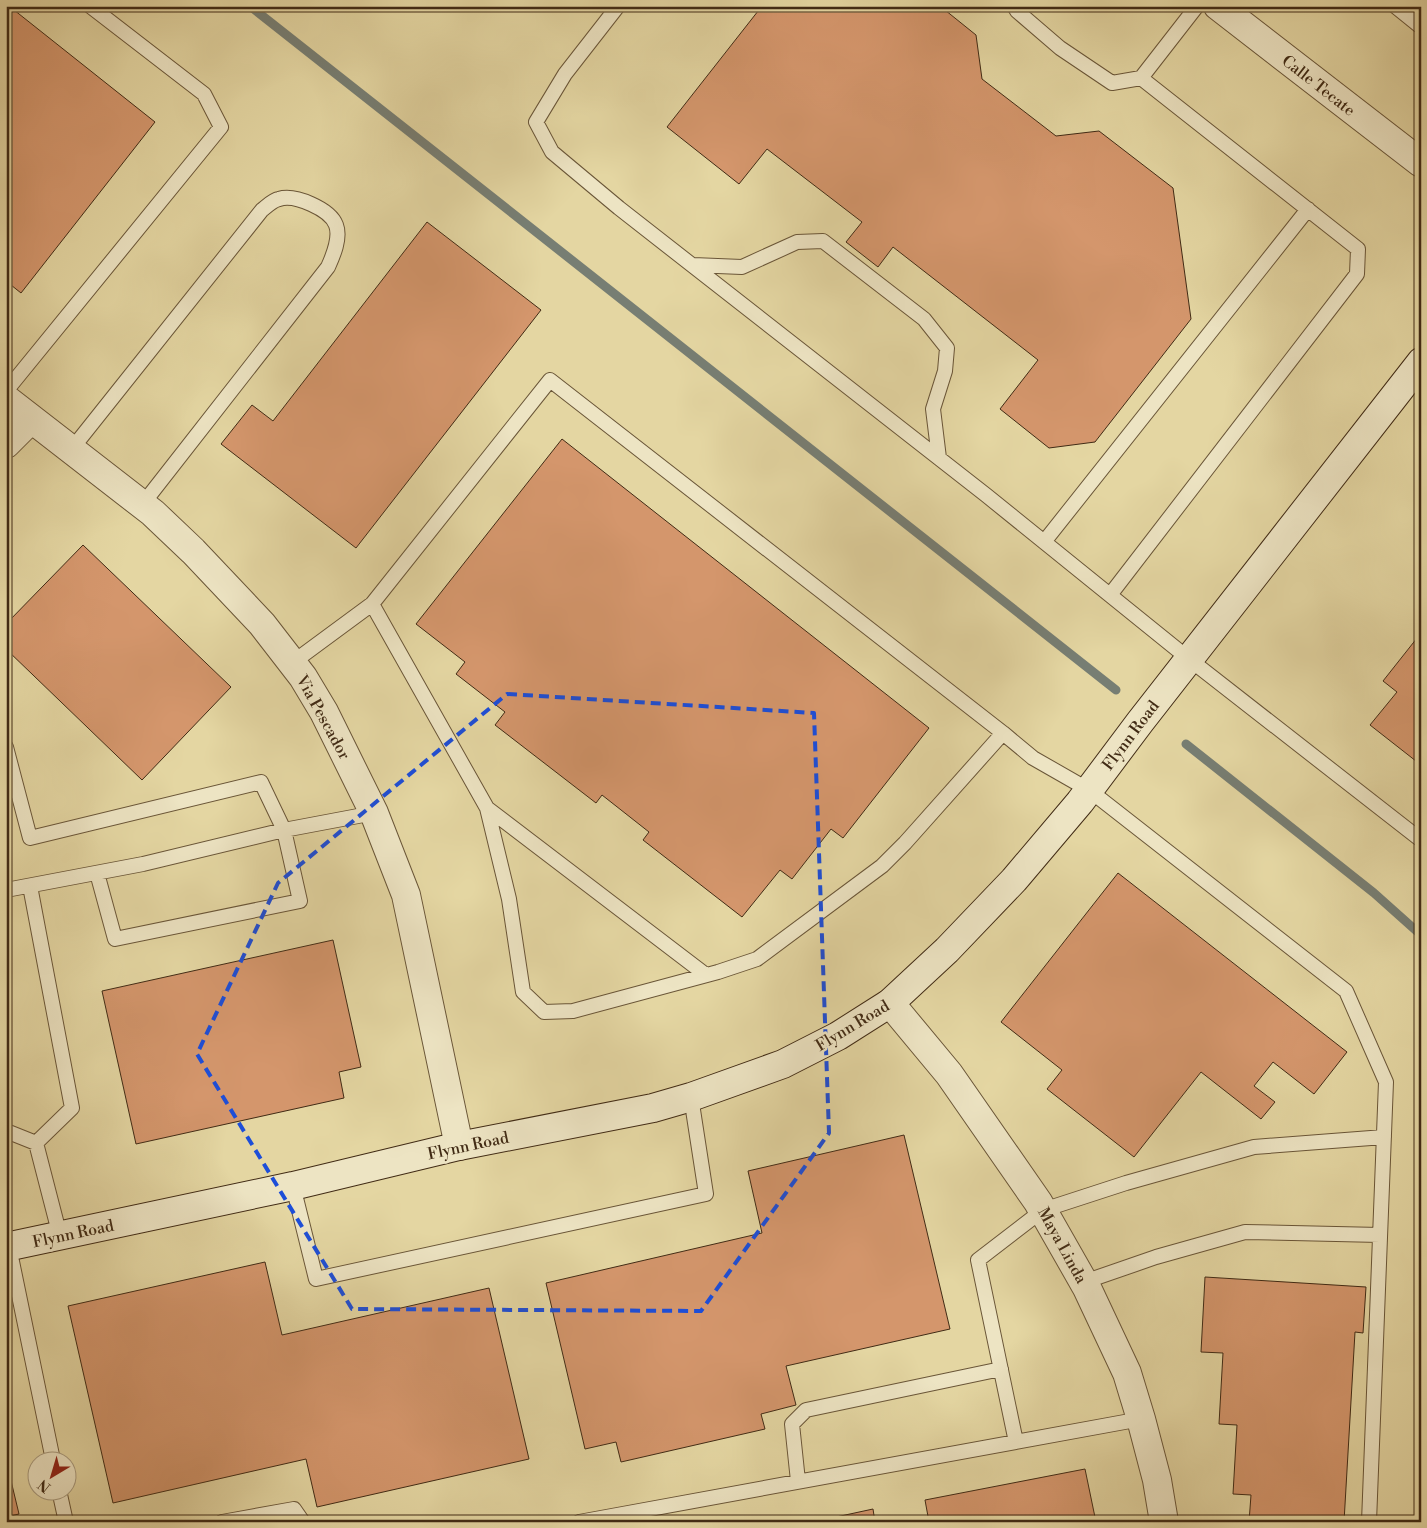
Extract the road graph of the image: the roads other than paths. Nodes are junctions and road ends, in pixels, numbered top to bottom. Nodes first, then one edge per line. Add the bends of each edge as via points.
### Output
1 (90, 6) edge
2 (618, 6) edge
3 (1014, 6) edge
4 (1197, 6) edge
5 (1218, 6) edge
6 (1395, 6) edge
7 (1421, 27) edge
8 (1140, 78) junction
9 (1421, 163) edge
10 (1308, 209) junction
11 (693, 265) junction
12 (1421, 362) edge
13 (6, 390) edge
14 (6, 400) edge
15 (31, 419) junction
16 (6, 444) edge
17 (71, 450) junction
18 (939, 458) junction
19 (142, 505) junction
20 (1044, 542) junction
21 (1110, 595) junction
22 (372, 604) junction
23 (1189, 659) junction
24 (292, 663) junction
25 (1002, 733) junction
26 (6, 747) edge
27 (1089, 790) junction
28 (487, 808) junction
29 (374, 813) junction
30 (284, 830) junction
31 (1421, 840) edge
32 (97, 873) junction
33 (30, 886) junction
34 (6, 890) edge
35 (706, 975) junction
36 (890, 1003) junction
37 (692, 1097) junction
38 (6, 1131) edge
39 (1384, 1137) junction
40 (36, 1143) junction
41 (459, 1146) junction
42 (293, 1186) junction
43 (1043, 1210) junction
44 (60, 1236) junction
45 (1380, 1236) junction
46 (8, 1247) edge
47 (1084, 1282) junction
48 (1001, 1368) junction
49 (1141, 1419) junction
50 (1016, 1442) junction
51 (51, 1450) edge
52 (798, 1481) junction
53 (62, 1500) edge
54 (66, 1522) edge
55 (222, 1522) edge
56 (304, 1522) edge
57 (579, 1522) edge
58 (1164, 1522) edge
59 (1369, 1522) edge

1 - 13 lane via 204,94 221,127
2 - 11 lane via 565,74 536,122 552,152
3 - 8 lane via 1060,48 1112,83
4 - 8 lane
5 - 9 street, Calle Tecate
6 - 7 lane
8 - 10 lane
10 - 20 lane
10 - 21 lane via 1358,248 1357,274
11 - 18 lane
11 - 18 lane via 742,267 797,242 823,241 924,319 947,348 945,371 933,409
12 - 23 street, Flynn Road
14 - 15 street, Via Pescador
15 - 16 street
15 - 17 street, Via Pescador
17 - 19 street, Via Pescador
17 - 19 lane via 262,210 278,199 300,199 322,209 336,225 337,248 328,267
18 - 20 lane
19 - 24 street, Via Pescador via 194,551 262,624
20 - 21 lane
21 - 23 lane
22 - 24 lane
22 - 25 lane via 550,380
22 - 28 lane
23 - 27 street, Flynn Road
23 - 31 lane
24 - 29 street, Via Pescador via 324,712
25 - 27 lane via 1034,758
25 - 35 lane via 882,866 757,959
26 - 30 lane via 30,838 262,782
27 - 36 street, Flynn Road via 1014,880 947,950
27 - 39 lane via 1346,991 1386,1082
28 - 35 lane
28 - 35 lane via 509,899 523,992 544,1012 573,1011
29 - 30 lane
29 - 41 street, Via Pescador via 406,896
30 - 32 lane
30 - 32 lane via 300,901 115,939
32 - 33 lane
33 - 34 lane
33 - 40 lane via 72,1108
36 - 37 street, Flynn Road via 838,1036 783,1064
36 - 43 street, Maya Linda via 949,1074
37 - 41 street, Flynn Road via 653,1108
37 - 42 lane via 706,1194 316,1279
38 - 40 lane
39 - 43 lane via 1254,1147
39 - 45 lane
40 - 44 lane
41 - 42 street, Flynn Road
42 - 44 street, Flynn Road
43 - 47 street, Maya Linda
43 - 48 lane via 978,1260
44 - 46 street, Flynn Road
45 - 47 lane via 1245,1232 1156,1257
45 - 59 lane
46 - 51 lane
47 - 49 street, Maya Linda via 1127,1373
48 - 50 lane
48 - 52 lane via 806,1410 792,1424
49 - 50 lane
49 - 58 street, Maya Linda
50 - 52 lane
52 - 57 lane
53 - 54 lane
55 - 56 lane via 294,1510

